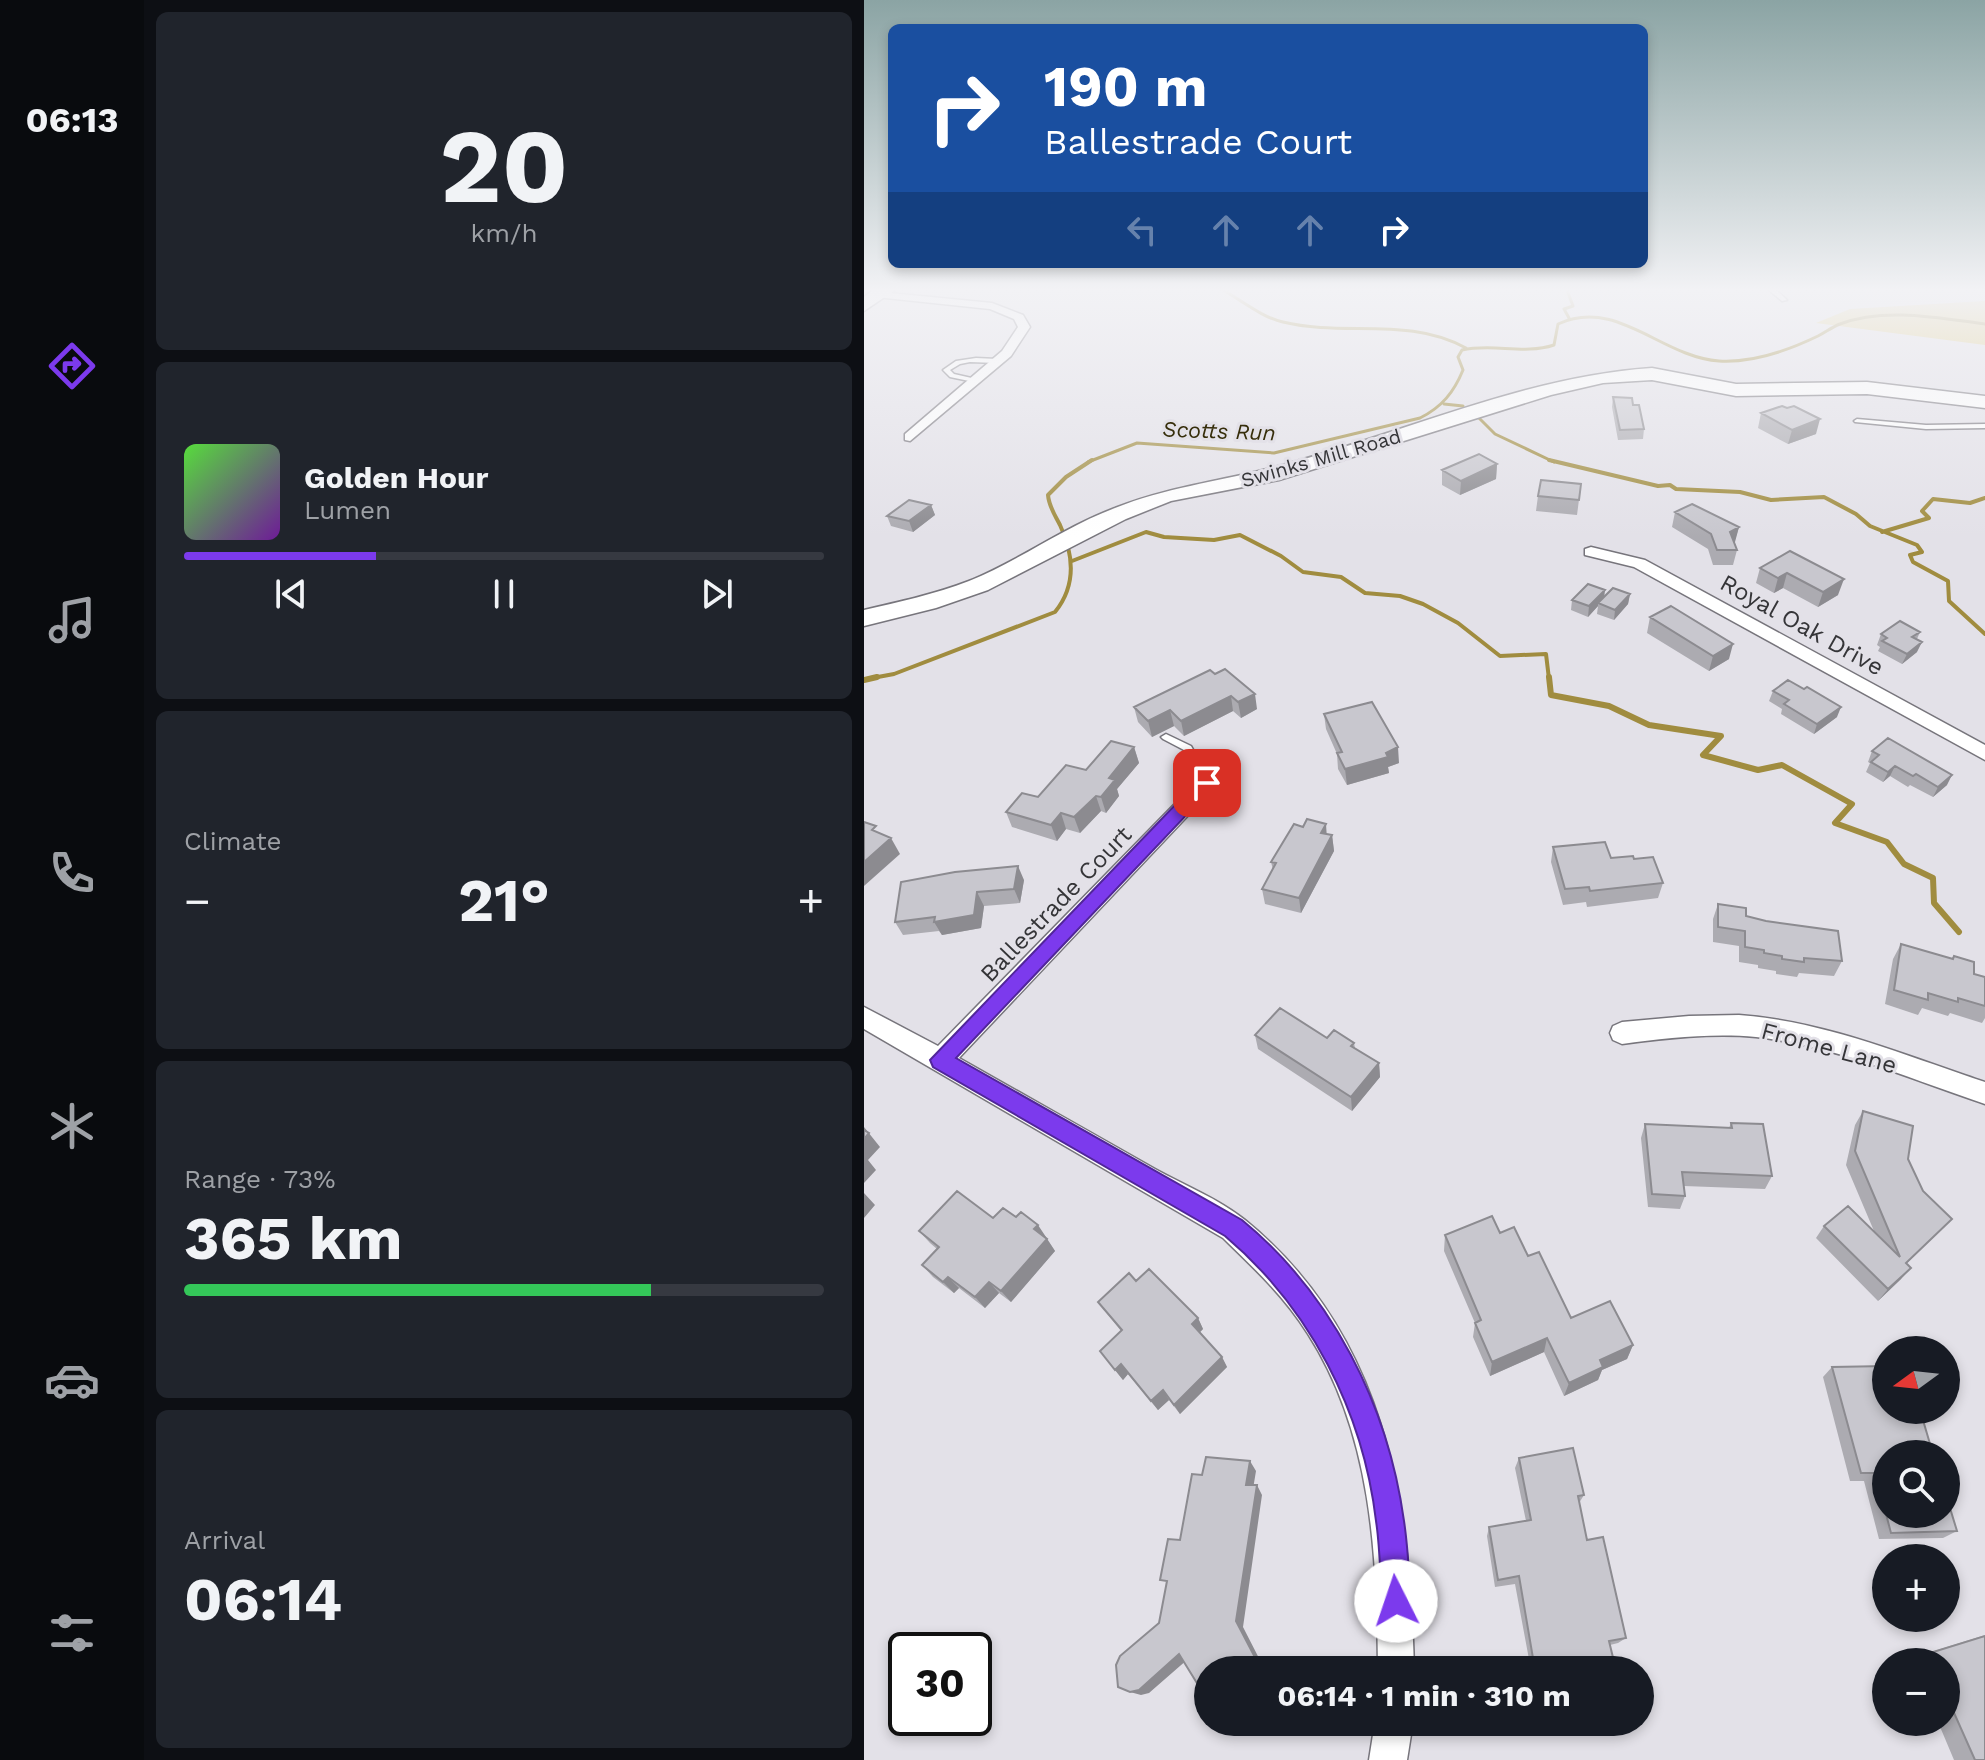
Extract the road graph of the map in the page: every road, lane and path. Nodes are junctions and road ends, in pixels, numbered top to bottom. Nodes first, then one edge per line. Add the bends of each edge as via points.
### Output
1 (948, 372) edge
2 (984, 372) edge
3 (974, 380) junction
4 (1985, 402) edge
5 (1857, 421) dead end
6 (1985, 426) edge
7 (910, 437) dead end
8 (1591, 552) dead end
9 (864, 618) edge
10 (1166, 737) dead end
11 (1985, 753) edge
12 (1207, 783) joint
13 (864, 1017) edge
14 (1622, 1033) dead end
15 (941, 1060) junction
16 (1985, 1093) edge
17 (1396, 1656) edge
18 (1392, 1736) edge
19 (1388, 1760) edge

1 - 3 lane
2 - 3 street
3 - 7 street
4 - 9 street, Swinks Mill Road via 1867,388 1736,390 1652,374 1603,377 1271,475 1165,496 966,589
5 - 6 lane
8 - 11 street, Royal Oak Drive via 1639,563
10 - 12 lane via 1188,748
12 - 15 street, Ballestrade Court
13 - 15 street
14 - 16 street, Frome Lane via 1706,1024 1758,1027 1836,1045
15 - 17 street via 1233,1228 1266,1255 1292,1287 1351,1379 1374,1445 1390,1520
18 - 19 street

